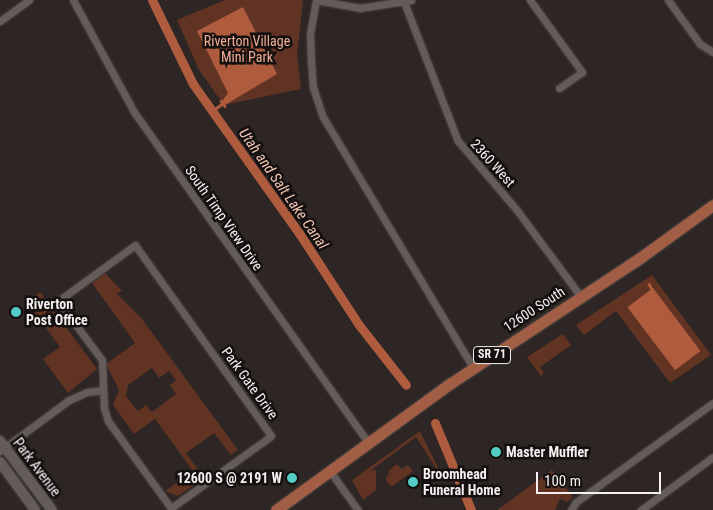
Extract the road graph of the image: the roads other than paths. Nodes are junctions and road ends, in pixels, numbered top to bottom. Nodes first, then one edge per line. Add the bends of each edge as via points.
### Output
1 (29, 0) edge
2 (73, 0) edge
3 (316, 0) edge
4 (530, 0) edge
5 (668, 0) edge
6 (407, 1) edge
7 (0, 21) edge
8 (712, 52) edge
9 (559, 88) dead end
10 (713, 205) edge
11 (580, 297) junction
12 (473, 368) junction
13 (103, 390) junction
14 (713, 403) edge
15 (368, 442) junction
16 (2, 446) edge
17 (713, 457) edge
18 (0, 462) edge
19 (329, 470) junction
20 (35, 510) edge
21 (52, 510) edge
22 (276, 510) edge
23 (358, 510) edge
24 (571, 510) edge
25 (641, 510) edge

1 - 7 street
2 - 15 street, South Timp View Drive via 134,112
3 - 6 street via 360,8
3 - 12 street via 310,35 313,87 338,147
4 - 9 street via 582,72
5 - 8 street via 700,44
6 - 11 street, 2360 West via 458,141 516,209
10 - 11 main road, 12600 South / SR 71
11 - 12 main road, 12600 South / SR 71
12 - 15 main road, 12600 South / SR 71
13 - 13 street, Park Gate Drive via 102,360 58,301 136,245 271,436 171,508 108,421
13 - 16 street via 87,392 69,400
14 - 24 street via 576,502
15 - 19 main road, 12600 South / SR 71
16 - 21 street, Park Avenue
17 - 25 street
18 - 20 street, Park Avenue
19 - 22 main road, 12600 South / SR 71
19 - 23 street

